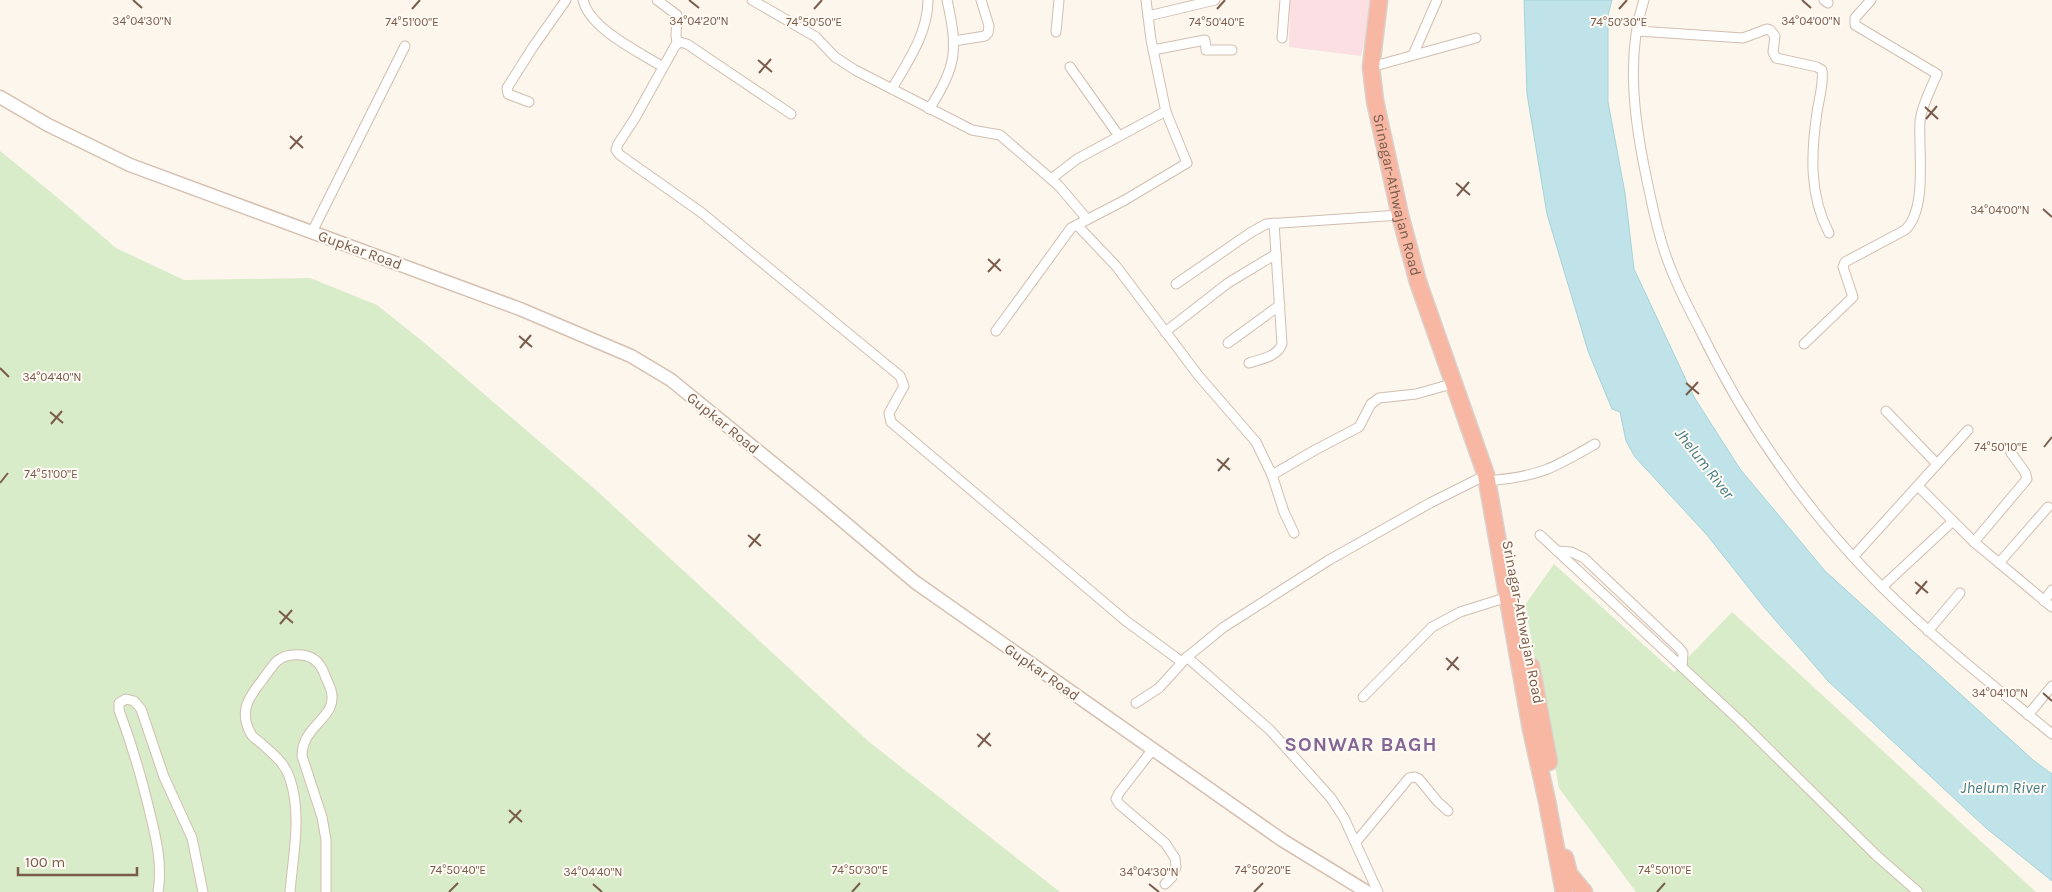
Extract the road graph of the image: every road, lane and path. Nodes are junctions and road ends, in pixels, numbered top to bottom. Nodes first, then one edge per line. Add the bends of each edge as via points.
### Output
1 (566, 0) edge
2 (583, 0) edge
3 (657, 0) edge
4 (752, 0) edge
5 (928, 0) edge
6 (947, 0) edge
7 (981, 0) edge
8 (1059, 0) edge
9 (1146, 0) edge
10 (1215, 0) edge
11 (1285, 0) edge
12 (1379, 0) edge
13 (1437, 0) edge
14 (1644, 0) edge
15 (1871, 0) edge
16 (1148, 16) junction
17 (1638, 31) junction
18 (1056, 32) dead end
19 (1282, 38) dead end
20 (1476, 38) dead end
21 (954, 41) junction
22 (678, 43) junction
23 (405, 46) dead end
24 (1153, 50) junction
25 (1232, 50) dead end
26 (1413, 55) junction
27 (663, 67) junction
28 (1070, 67) dead end
29 (1371, 67) junction
30 (892, 89) junction
31 (0, 97) edge
32 (529, 102) dead end
33 (929, 109) junction
34 (1166, 111) junction
35 (791, 114) dead end
36 (1119, 136) junction
37 (1051, 179) junction
38 (1400, 215) junction
39 (1087, 219) junction
40 (1274, 223) junction
41 (1077, 225) junction
42 (312, 232) junction
43 (1828, 233) dead end
44 (1276, 254) junction
45 (1176, 284) dead end
46 (1280, 305) junction
47 (996, 331) dead end
48 (1165, 332) junction
49 (1228, 343) dead end
50 (1804, 344) dead end
51 (1249, 363) dead end
52 (1455, 384) junction
53 (1886, 411) dead end
54 (1968, 430) dead end
55 (1595, 444) dead end
56 (2011, 453) dead end
57 (1937, 464) junction
58 (1272, 475) junction
59 (1491, 478) junction
60 (1918, 486) junction
61 (2048, 507) dead end
62 (1952, 520) junction
63 (1294, 533) dead end
64 (1540, 535) dead end
65 (1974, 542) junction
66 (1557, 551) junction
67 (1852, 557) junction
68 (1999, 563) junction
69 (1882, 587) junction
70 (2052, 590) edge
71 (1960, 593) dead end
72 (1508, 597) junction
73 (2044, 601) junction
74 (2052, 607) edge
75 (1928, 631) junction
76 (1185, 660) junction
77 (1682, 668) junction
78 (2052, 686) edge
79 (1363, 697) dead end
80 (1136, 703) dead end
81 (2028, 715) junction
82 (2052, 734) edge
83 (1153, 748) junction
84 (1448, 810) dead end
85 (1356, 842) junction
86 (1559, 846) junction
87 (1563, 869) junction
88 (1165, 884) dead end
89 (158, 892) edge
90 (203, 892) edge
91 (290, 892) edge
92 (326, 892) edge
93 (1367, 892) edge
94 (1378, 892) edge
95 (1564, 892) edge
96 (1584, 892) edge
97 (1918, 892) edge

1 - 32 street via 508,88 508,94
2 - 27 street via 588,12 607,31
3 - 22 street via 677,15
4 - 30 street via 816,37 844,64
5 - 30 street via 924,28
6 - 21 street
7 - 21 street via 988,33
8 - 18 street
9 - 16 street
10 - 16 street
11 - 19 street
12 - 29 highway, Srinagar-Athwajan Road
13 - 26 street
14 - 17 street
15 - 50 street via 1855,18 1855,25 1937,74 1920,121 1921,177 1916,210 1905,230 1845,262 1843,267 1853,297
16 - 24 street
17 - 43 street via 1743,38 1767,29 1775,36 1773,52 1776,58 1822,70 1813,137 1813,183 1819,212
17 - 67 street via 1633,96 1654,213 1668,261 1720,370 1751,424 1781,469
20 - 26 street
21 - 33 street via 950,73
22 - 27 street
22 - 35 street via 687,44
23 - 42 street
24 - 25 street via 1205,40 1206,50
24 - 34 street
26 - 29 street
27 - 76 street via 618,144 617,152 709,219 900,376 904,386 889,413 892,422 1126,621
28 - 36 street
29 - 38 highway, Srinagar-Athwajan Road via 1375,101
30 - 33 street
31 - 42 main road, Gupkar Road via 48,126 130,165
33 - 37 street via 972,130 1000,135
34 - 36 street
34 - 39 street via 1188,163
36 - 37 street via 1077,159
37 - 39 street
38 - 40 street
38 - 52 highway, Srinagar-Athwajan Road via 1426,308
39 - 41 street
40 - 44 street
40 - 45 street via 1250,233
41 - 47 street via 1065,233
41 - 48 street via 1116,266
42 - 83 main road, Gupkar Road via 528,313 631,356 671,380 915,582
44 - 46 street
44 - 48 street via 1228,283
46 - 49 street
46 - 51 street via 1280,349
48 - 58 street via 1198,376 1256,442
52 - 58 street via 1416,394 1379,398 1371,404 1359,427
52 - 59 highway, Srinagar-Athwajan Road
53 - 57 street
54 - 57 street
55 - 59 street via 1537,474
56 - 65 street via 2027,478
57 - 60 street
58 - 63 street
59 - 72 highway, Srinagar-Athwajan Road
59 - 76 street via 1430,503 1328,560 1214,634
59 - 86 highway, Srinagar-Athwajan Road via 1540,711
60 - 62 street
60 - 67 street
61 - 68 street
62 - 65 street
62 - 69 street
64 - 66 street
65 - 68 street
66 - 77 street
66 - 77 street via 1571,552 1584,558 1679,648 1683,653
67 - 69 street
68 - 73 street
69 - 75 street
70 - 73 street
71 - 75 street
72 - 79 street via 1460,612 1432,627
72 - 86 highway, Srinagar-Athwajan Road via 1538,762
73 - 74 street
75 - 81 street
76 - 80 street via 1159,688
76 - 85 street via 1248,709 1294,756 1331,798
77 - 97 street
78 - 81 street
81 - 82 street
83 - 88 street via 1116,799 1171,849 1176,867
83 - 93 main road, Gupkar Road via 1282,840
84 - 85 street via 1419,779 1409,778
85 - 94 street
86 - 87 highway, Srinagar-Athwajan Road
87 - 95 highway, Srinagar-Athwajan Road
87 - 96 highway
89 - 90 street via 158,846 134,751 119,710 119,703 126,699 134,701 140,709 164,777 192,838
91 - 92 street via 296,800 284,764 251,735 245,710 249,698 276,662 284,656 296,654 317,661 331,691 331,706 308,733 302,749 326,840

